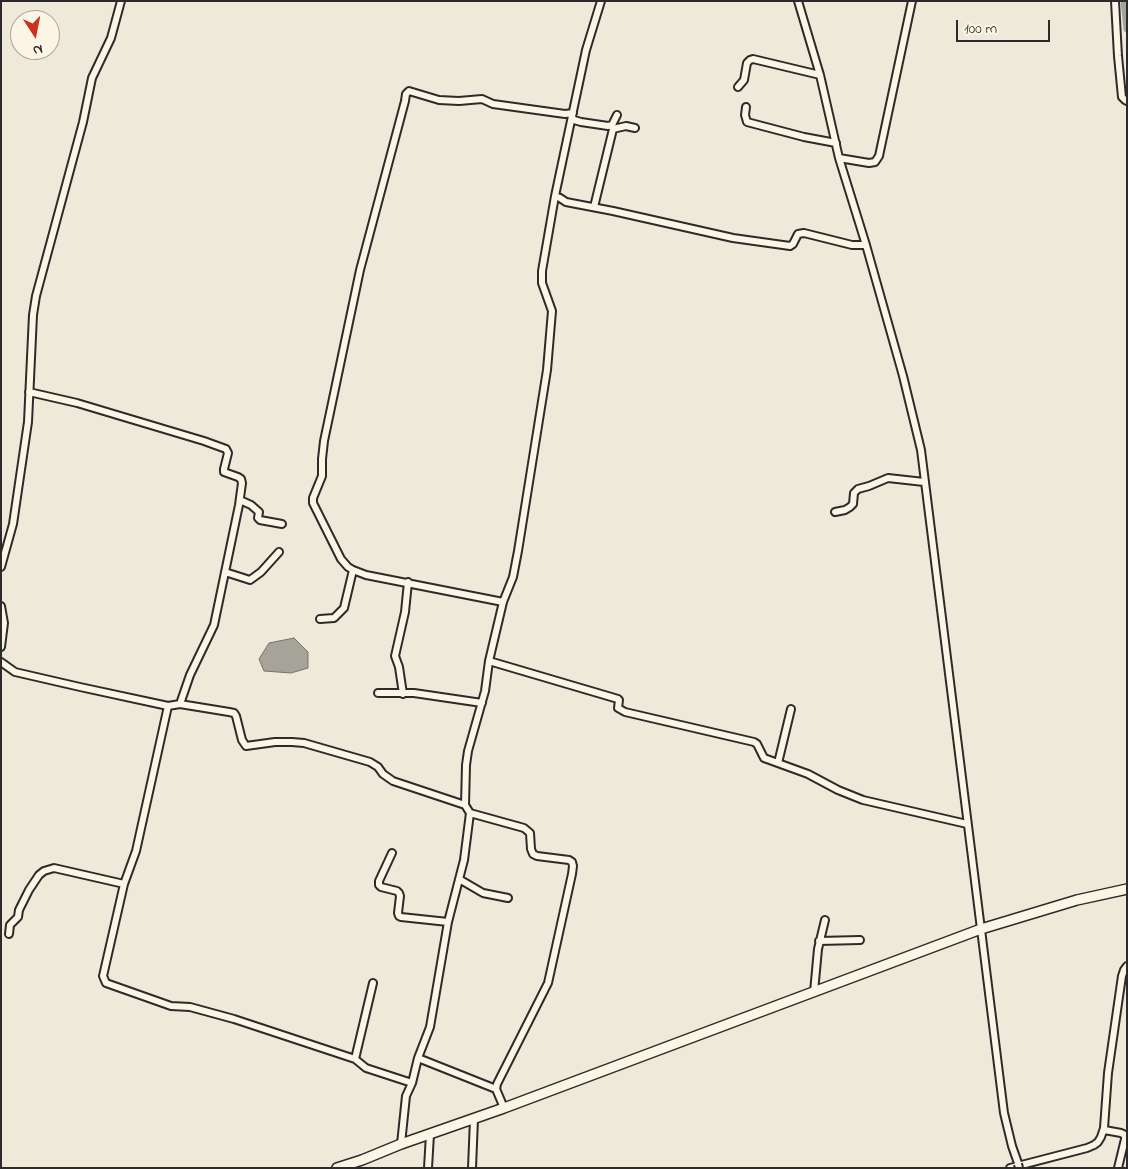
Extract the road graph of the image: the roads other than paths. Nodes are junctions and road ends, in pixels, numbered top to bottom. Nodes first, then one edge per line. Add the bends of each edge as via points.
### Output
1 (120, 1) edge
2 (601, 1) edge
3 (798, 1) edge
4 (912, 1) edge
5 (1115, 1) edge
6 (820, 76) junction
7 (738, 86) dead end
8 (1126, 101) edge
9 (746, 107) dead end
10 (572, 115) junction
11 (616, 116) dead end
12 (635, 128) dead end
13 (836, 142) junction
14 (839, 158) junction
15 (555, 196) junction
16 (594, 207) junction
17 (866, 245) junction
18 (29, 392) junction
19 (924, 482) junction
20 (240, 500) junction
21 (835, 512) dead end
22 (282, 524) dead end
23 (279, 552) dead end
24 (1, 567) edge
25 (353, 570) junction
26 (225, 572) junction
27 (408, 582) junction
28 (503, 602) junction
29 (1, 606) edge
30 (320, 619) dead end
31 (1, 647) edge
32 (489, 661) junction
33 (1, 662) edge
34 (378, 693) dead end
35 (403, 694) junction
36 (482, 703) junction
37 (180, 704) junction
38 (168, 706) junction
39 (791, 709) dead end
40 (778, 763) junction
41 (465, 805) junction
42 (470, 813) junction
43 (968, 824) junction
44 (392, 853) dead end
45 (459, 879) junction
46 (124, 884) junction
47 (1127, 889) edge
48 (508, 898) dead end
49 (825, 920) dead end
50 (448, 922) junction
51 (981, 929) junction
52 (9, 934) dead end
53 (860, 940) dead end
54 (819, 941) junction
55 (1127, 966) edge
56 (373, 983) dead end
57 (814, 992) junction
58 (418, 1058) junction
59 (355, 1059) junction
60 (412, 1082) junction
61 (496, 1089) junction
62 (504, 1108) junction
63 (474, 1119) junction
64 (1106, 1131) junction
65 (430, 1134) junction
66 (401, 1144) junction
67 (362, 1164) edge
68 (1019, 1166) edge
69 (338, 1168) edge
70 (428, 1168) edge
71 (472, 1168) edge
72 (1010, 1168) edge
73 (1118, 1168) edge

1 - 18 street via 111,38 92,78 36,296
2 - 10 street
3 - 6 street
4 - 14 street via 879,156 875,162 869,163
5 - 8 street via 1122,97
6 - 7 street via 754,59 747,63 744,80
6 - 13 street
9 - 13 street via 747,122
10 - 11 street via 574,120 608,126
10 - 15 street
10 - 25 street via 493,104 482,99 439,100 409,91 406,94 360,270 324,441 322,476 313,500 341,559
12 - 16 street via 613,129
13 - 14 street
14 - 17 street
15 - 16 street via 566,202
15 - 28 street via 542,271 542,283 552,312 547,370 518,551 513,577
16 - 17 street via 734,238 788,246 801,233 852,245
17 - 19 street via 903,376 921,450
18 - 20 street via 77,403 226,449 224,471 241,479
18 - 24 street via 16,506
19 - 21 street via 888,478 858,489 854,493 853,504
19 - 43 street
20 - 22 street via 259,512 260,520
20 - 26 street
23 - 26 street via 262,572 250,580
25 - 27 street
25 - 30 street via 344,608 334,618
26 - 37 street via 214,626
27 - 28 street
27 - 35 street via 395,656
28 - 32 street
29 - 31 street via 4,623
32 - 36 street
32 - 40 street via 618,699 618,708 625,712 754,742 764,758
33 - 38 street via 15,672
34 - 35 street
35 - 36 street
36 - 41 street via 468,751
37 - 38 street
37 - 41 street via 234,714 246,746 275,742 304,744 370,762 393,781
38 - 46 street via 136,851
39 - 40 street
40 - 43 street via 863,800
41 - 42 street
42 - 45 street
42 - 61 street via 524,828 530,833 533,854 569,860 573,866 548,983
43 - 51 street
44 - 50 street via 379,885 399,893 399,916
45 - 48 street via 483,893
45 - 50 street
46 - 52 street via 54,868 44,871 29,890 18,917 10,925
46 - 59 street via 103,976 106,983 171,1006 190,1007
47 - 51 street via 1077,900
49 - 54 street
50 - 58 street via 430,1027
51 - 57 street
51 - 68 street via 1004,1113
53 - 54 street
54 - 57 street
55 - 64 street via 1122,976 1108,1073
56 - 59 street
57 - 62 street
58 - 60 street
58 - 61 street
59 - 60 street via 366,1068
60 - 66 street via 406,1096
61 - 62 street
62 - 63 street
63 - 65 street
63 - 71 street
64 - 68 street via 1094,1145
64 - 73 street via 1121,1133 1125,1137
65 - 66 street
65 - 70 street
66 - 67 street
67 - 69 street
68 - 72 street

